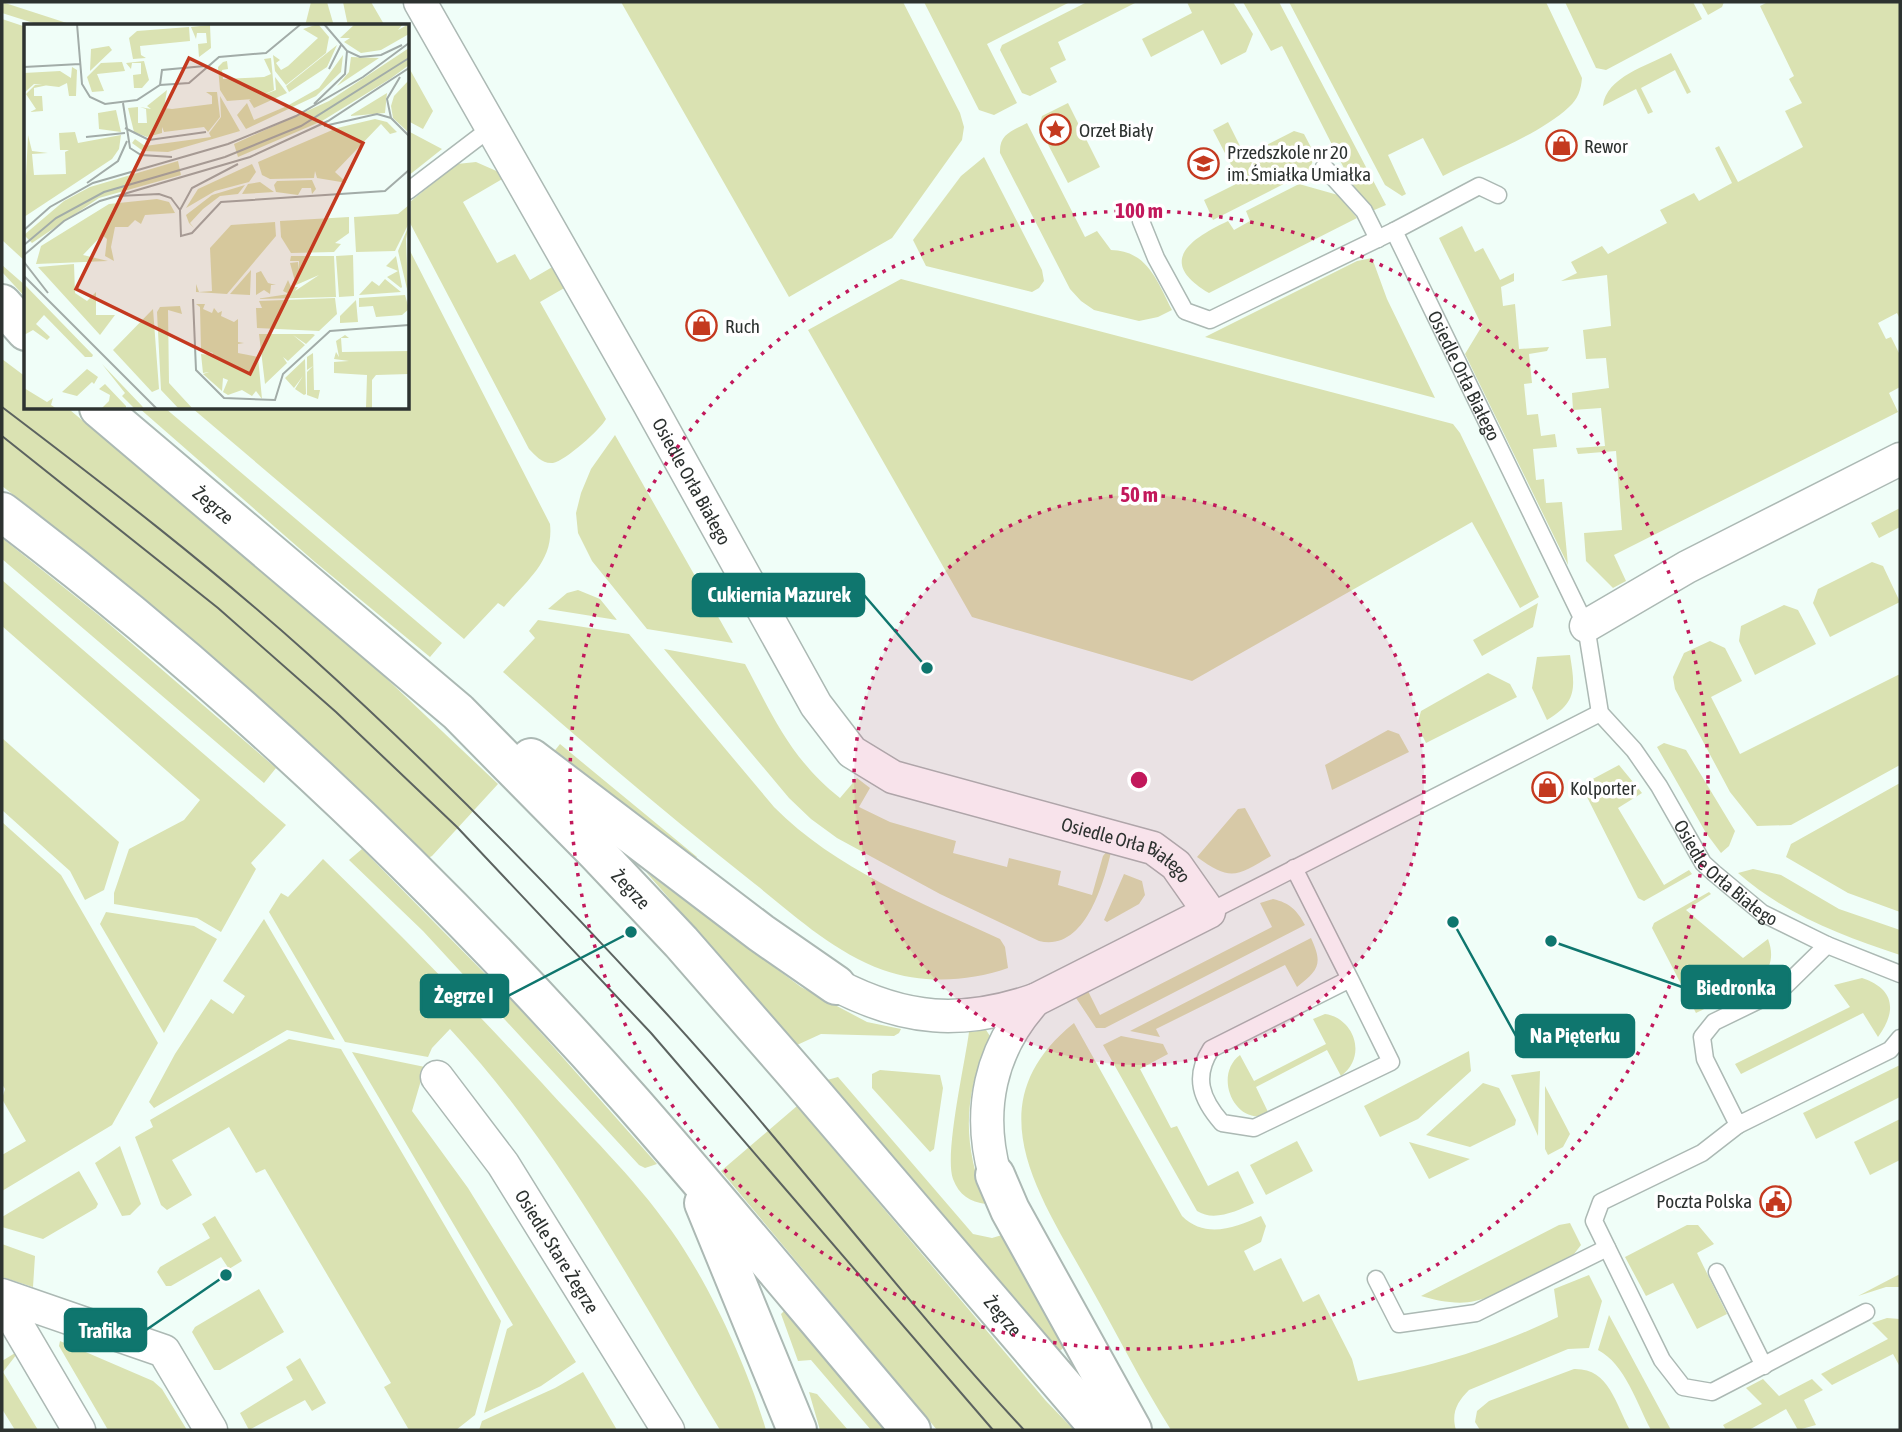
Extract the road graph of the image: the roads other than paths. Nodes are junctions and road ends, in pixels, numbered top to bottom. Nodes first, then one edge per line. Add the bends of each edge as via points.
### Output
1 (420, 2) edge
2 (492, 127) junction
3 (1324, 167) dead end
4 (410, 189) edge
5 (1498, 195) dead end
6 (1141, 221) dead end
7 (1394, 231) junction
8 (1378, 239) junction
9 (2, 304) edge
10 (24, 329) edge
11 (2, 334) edge
12 (24, 351) edge
13 (101, 410) edge
14 (1900, 459) edge
15 (2, 512) edge
16 (1586, 626) junction
17 (458, 712) junction
18 (1601, 713) junction
19 (1294, 868) junction
20 (1209, 912) junction
21 (1826, 945) junction
22 (1900, 974) edge
23 (1350, 979) junction
24 (836, 985) joint
25 (1035, 1000) junction
26 (1900, 1038) edge
27 (436, 1077) dead end
28 (1738, 1125) junction
29 (690, 1168) junction
30 (995, 1175) joint
31 (1607, 1248) junction
32 (1717, 1272) dead end
33 (1376, 1279) dead end
34 (2, 1297) edge
35 (1867, 1312) dead end
36 (1764, 1366) junction
37 (79, 1430) edge
38 (211, 1430) edge
39 (668, 1430) edge
40 (797, 1430) edge
41 (911, 1430) edge
42 (1101, 1430) edge
43 (1132, 1430) edge

1 - 2 street, Osiedle Orła Białego
2 - 4 lane
2 - 20 street, Osiedle Orła Białego via 816,705 852,752 893,777 1153,848 1176,865
3 - 8 lane via 1364,211
5 - 7 lane via 1479,186
6 - 8 lane via 1185,311 1210,320
7 - 8 lane
7 - 16 lane, Osiedle Orła Białego
9 - 10 street
11 - 12 street
13 - 17 street, Żegrze
14 - 16 street via 1687,567
15 - 29 street via 117,603 343,803 517,977
16 - 18 lane, Osiedle Orła Białego
17 - 24 street via 515,746
17 - 42 street, Żegrze via 681,942
18 - 19 lane, Osiedle Orła Białego
18 - 21 lane, Osiedle Orła Białego via 1659,786 1703,863 1762,913
19 - 20 lane, Osiedle Orła Białego
19 - 23 lane
20 - 25 street, Osiedle Orła Białego
21 - 22 lane, Osiedle Orła Białego
21 - 28 lane via 1782,989 1714,1022 1702,1037 1705,1059
23 - 23 lane via 1211,1049 1199,1082 1209,1108 1222,1123 1254,1128 1391,1062
24 - 25 street via 883,1006 936,1017 974,1016
25 - 30 street, Osiedle Orła Białego via 1016,1023 991,1077 985,1118
26 - 28 lane via 1890,1050
27 - 39 street, Osiedle Stare Żegrze via 503,1164
28 - 31 lane via 1702,1153 1601,1202 1594,1221
29 - 40 street
29 - 41 street
30 - 43 street
31 - 33 lane via 1476,1313 1399,1324
31 - 36 lane via 1662,1360 1683,1387 1712,1392
32 - 36 lane
34 - 37 street
34 - 38 street via 164,1351
35 - 36 lane

